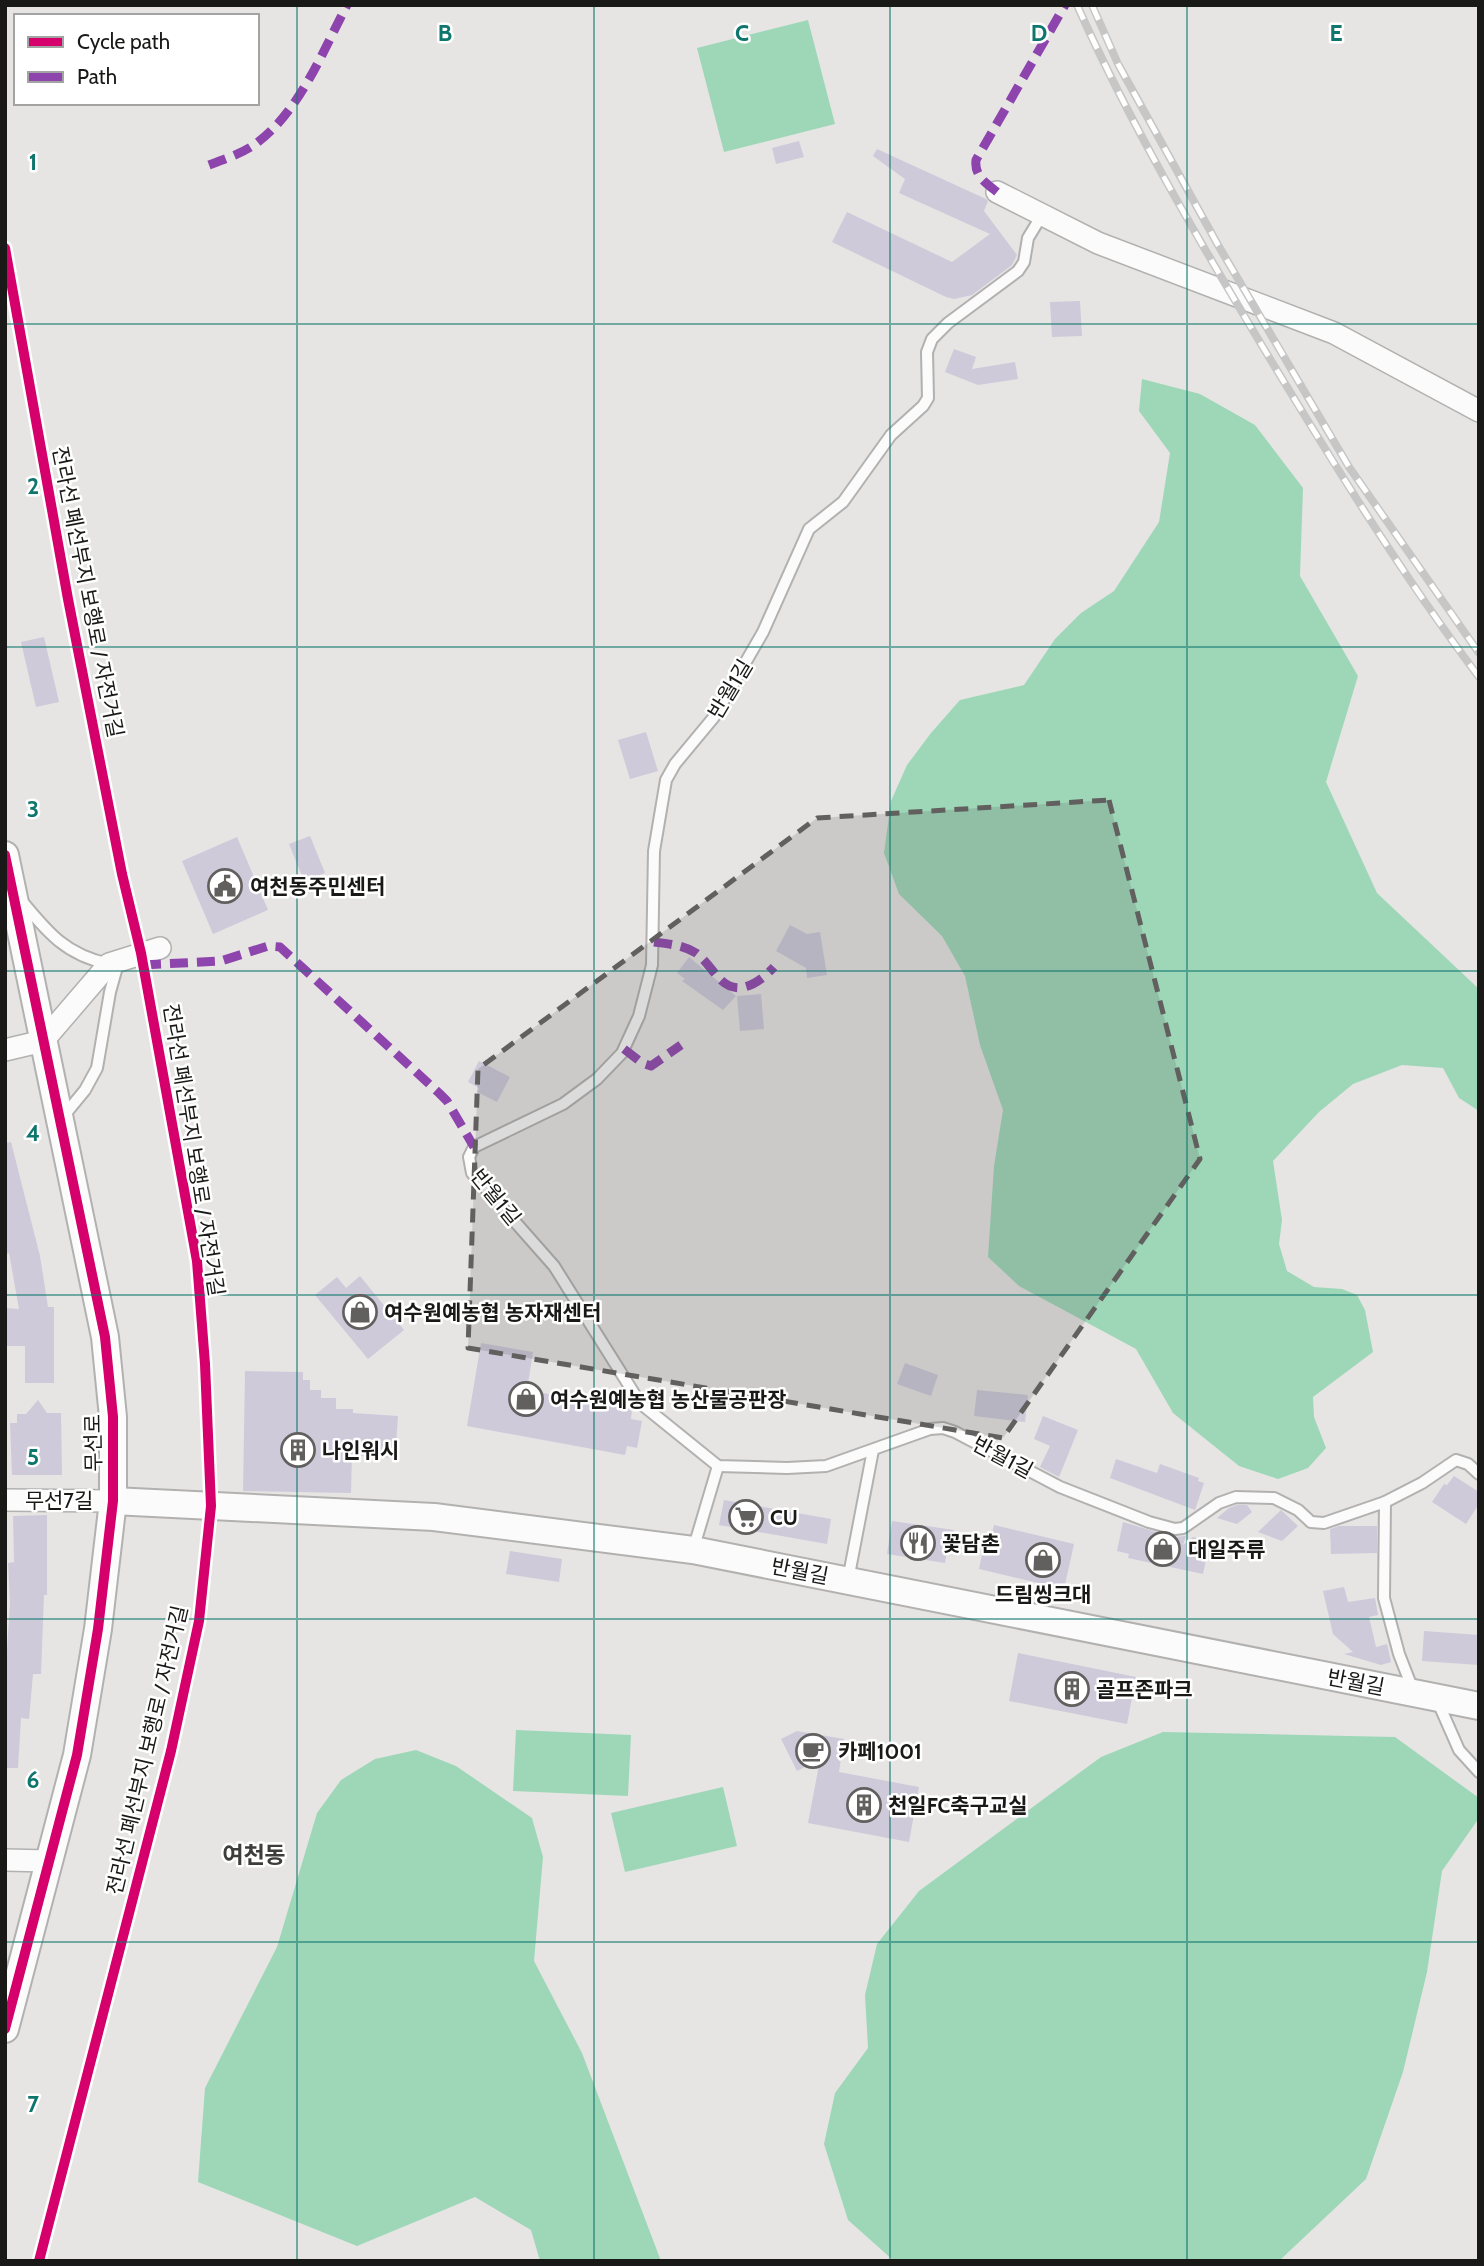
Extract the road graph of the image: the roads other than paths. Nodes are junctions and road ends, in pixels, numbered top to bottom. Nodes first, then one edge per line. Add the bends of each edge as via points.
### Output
1 (998, 192) dead end
2 (1042, 215) junction
3 (1479, 411) edge
4 (5, 855) edge
5 (12, 889) junction
6 (160, 948) dead end
7 (114, 962) junction
8 (43, 1041) junction
9 (5, 1049) edge
10 (60, 1120) junction
11 (873, 1450) junction
12 (718, 1466) junction
13 (1479, 1474) edge
14 (5, 1500) edge
15 (113, 1501) junction
16 (1385, 1502) junction
17 (693, 1550) junction
18 (848, 1580) junction
19 (1425, 1696) junction
20 (1479, 1706) edge
21 (1479, 1772) edge
22 (5, 1860) edge
23 (49, 1861) junction
24 (5, 2029) edge

1 - 2 street
2 - 3 street via 1098,243 1334,333
2 - 12 lane, 반월1길 via 1028,238 1018,271 932,339 927,352 928,398 891,435 843,502 809,529 764,632 714,717 669,774 655,835 652,965 639,1016 622,1053 563,1104 481,1143 470,1153 474,1176 554,1266 640,1403
4 - 5 street, 무선로
5 - 7 lane via 60,943 79,955
5 - 8 street, 무선로
6 - 7 street
7 - 8 street
7 - 10 lane via 97,1068
8 - 9 street
8 - 10 street, 무선로
10 - 15 street, 무선로 via 104,1337 113,1418
11 - 12 lane, 반월1길 via 827,1466
11 - 16 lane, 반월1길 via 943,1428 1060,1487 1175,1529 1236,1497 1274,1498 1317,1524
11 - 18 lane
12 - 17 lane
13 - 16 lane, 반월1길 via 1456,1460
14 - 15 street, 무선7길
15 - 17 street, 반월길 via 434,1517
15 - 23 street, 무선로 via 77,1755
16 - 19 lane via 1384,1598 1399,1654
17 - 18 street, 반월길
18 - 19 street, 반월길
19 - 20 street, 반월길
19 - 21 lane
22 - 23 street
23 - 24 street, 무선로

